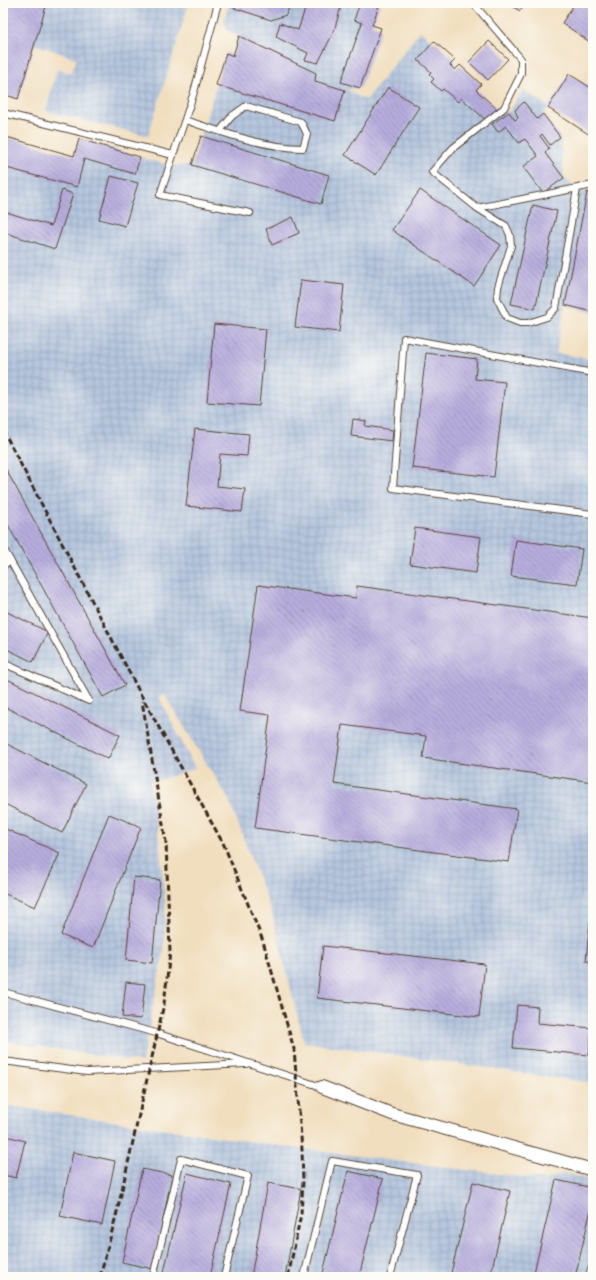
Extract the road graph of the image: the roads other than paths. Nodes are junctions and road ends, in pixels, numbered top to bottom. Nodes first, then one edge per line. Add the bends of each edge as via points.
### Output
1 (218, 3) edge
2 (473, 3) edge
3 (3, 112) edge
4 (185, 120) junction
5 (220, 131) junction
6 (173, 155) junction
7 (593, 185) edge
8 (577, 189) junction
9 (478, 208) junction
10 (250, 213) dead end
11 (593, 373) edge
12 (593, 511) edge
13 (3, 548) edge
14 (10, 560) junction
15 (3, 566) edge
16 (3, 663) edge
17 (3, 992) edge
18 (3, 1061) edge
19 (250, 1064) junction
20 (322, 1087) joint
21 (593, 1170) edge
22 (593, 1266) edge
23 (153, 1277) edge
24 (224, 1277) edge
25 (304, 1277) edge
26 (390, 1277) edge
27 (588, 1277) edge

1 - 4 lane
2 - 9 lane via 521,59 521,74 504,108 453,148 432,172
3 - 6 lane
4 - 5 lane
4 - 6 lane
5 - 5 lane via 283,148 303,148 307,134 301,122 246,106 232,116
6 - 10 lane via 160,194
7 - 8 lane
8 - 9 lane
8 - 9 lane via 556,308 547,316 528,323 507,318 497,298 511,246 510,235 506,226
11 - 12 lane via 404,338 394,488 592,514
13 - 14 lane
14 - 15 lane
14 - 16 lane via 89,700
17 - 19 lane via 156,1032
18 - 19 lane via 87,1072
19 - 20 lane
20 - 21 street via 392,1114
22 - 27 lane
23 - 24 lane via 181,1159 248,1176
25 - 26 lane via 332,1161 417,1174

